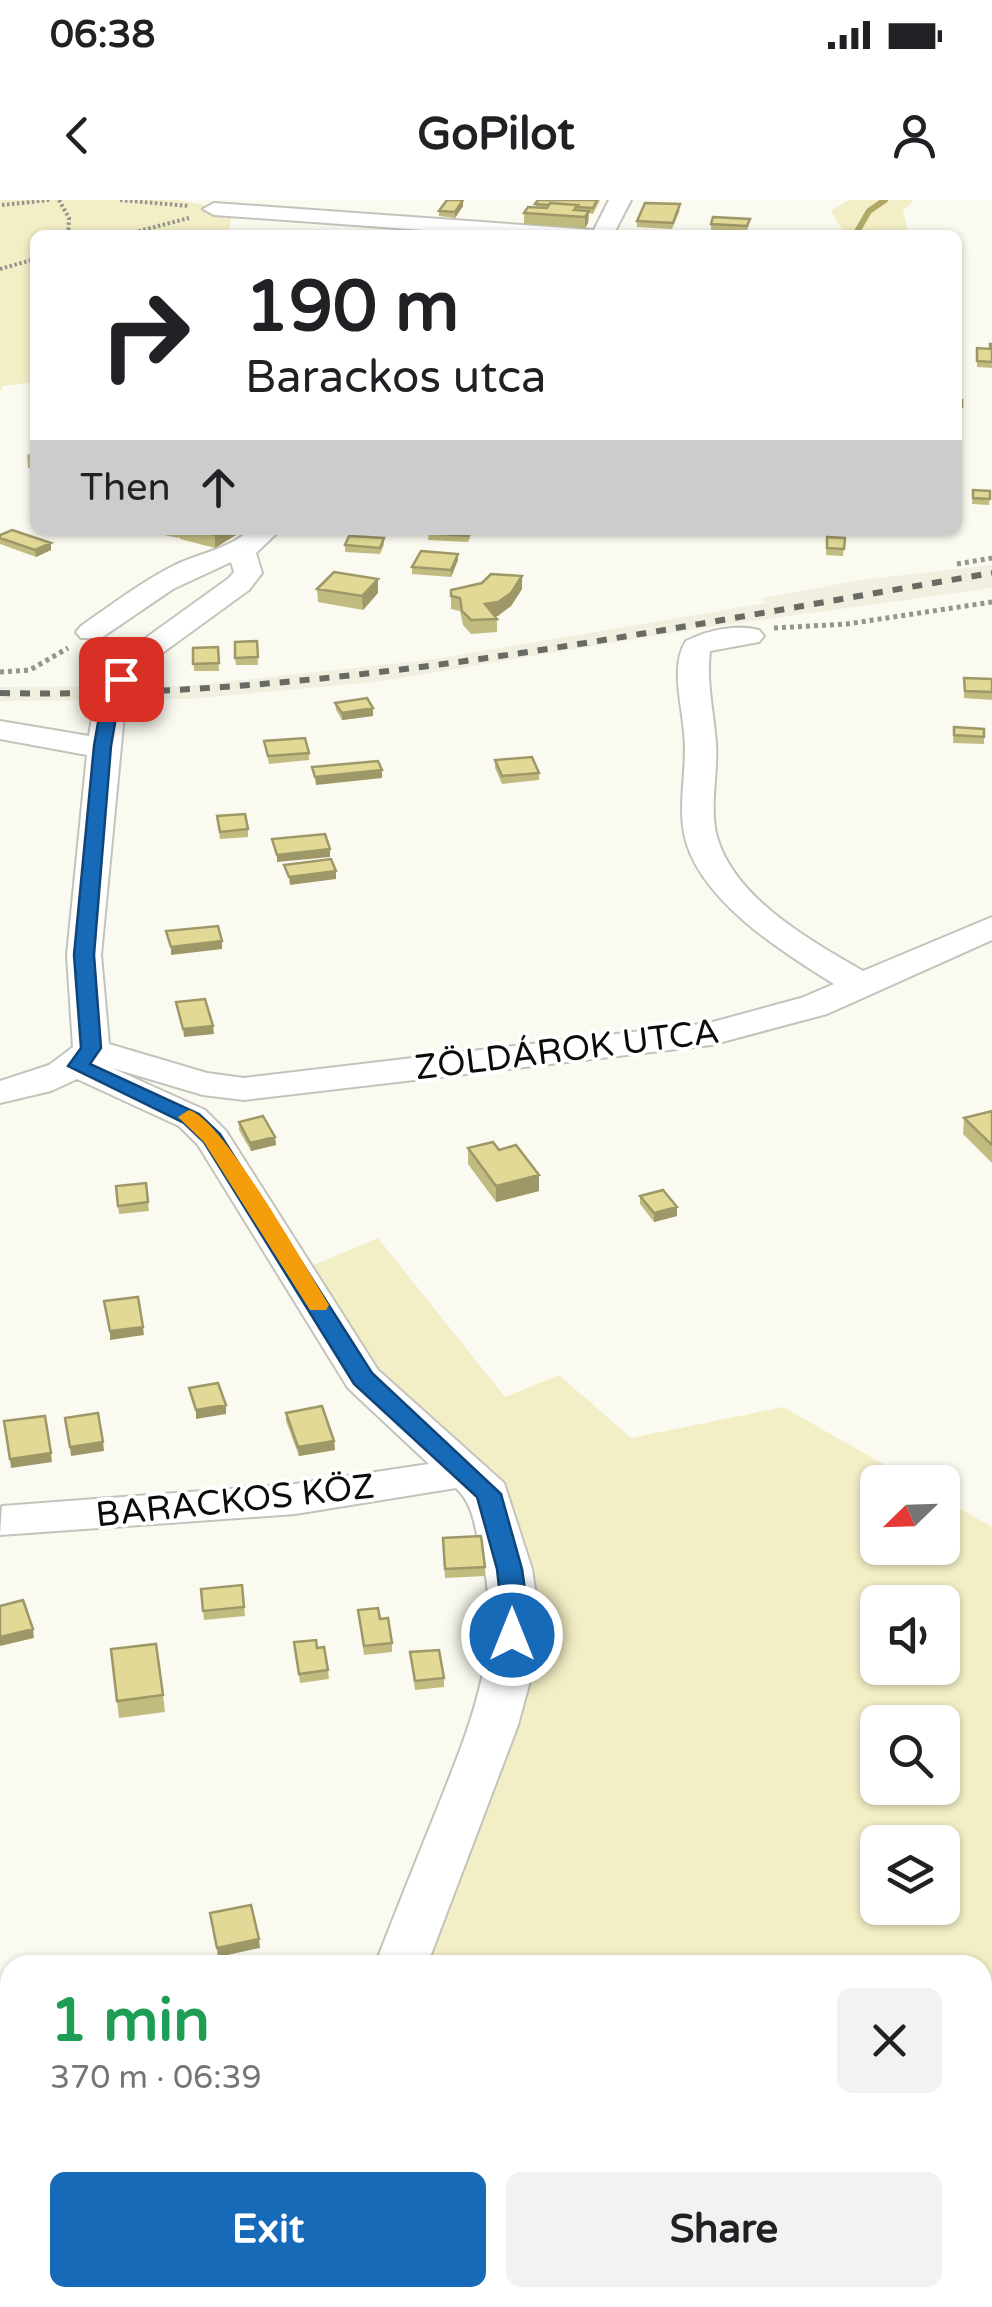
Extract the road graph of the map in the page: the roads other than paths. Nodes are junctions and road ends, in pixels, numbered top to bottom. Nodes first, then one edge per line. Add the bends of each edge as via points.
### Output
1 (620, 200) edge
2 (217, 209) road end
3 (517, 230) edge
4 (605, 230) edge
5 (260, 535) edge
6 (242, 551) junction
7 (91, 632) road end
8 (749, 636) road end
9 (0, 730) edge
10 (102, 746) junction
11 (992, 927) edge
12 (862, 986) junction
13 (84, 1057) junction
14 (0, 1092) edge
15 (468, 1472) junction
16 (2, 1521) edge
17 (405, 1955) edge

1 - 4 street
2 - 3 street
5 - 6 street
6 - 7 street via 188,567
6 - 10 street via 248,572 238,584 132,661 111,694
8 - 12 street via 696,647 701,838 723,878 760,916
9 - 10 street
10 - 13 street via 84,955
11 - 12 street, ZÖLDÁROK UTCA
12 - 13 street, ZÖLDÁROK UTCA via 814,1006 665,1042 244,1089
13 - 14 street via 52,1078
13 - 15 street via 192,1118 212,1138 363,1378
15 - 16 street, BARACKOS KÖZ via 295,1499
15 - 17 street via 488,1494 510,1569 510,1666 494,1725

